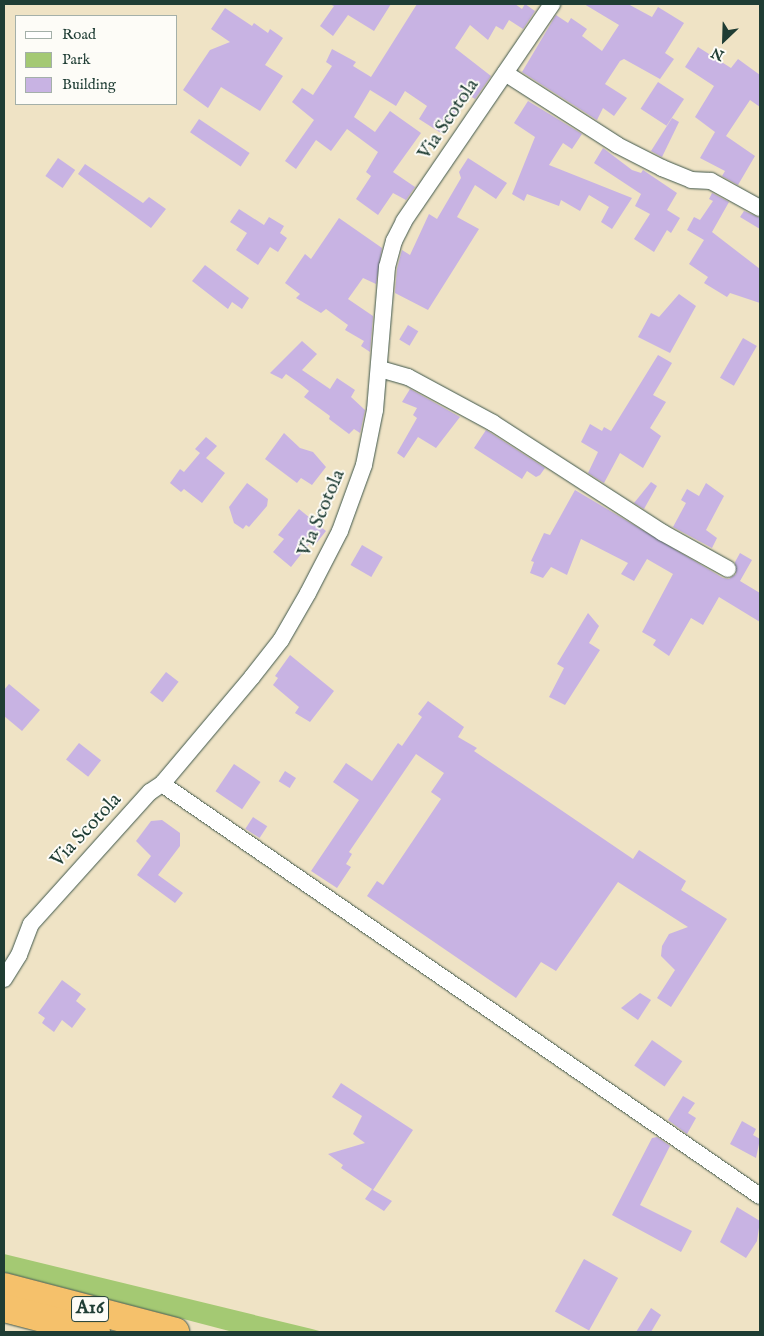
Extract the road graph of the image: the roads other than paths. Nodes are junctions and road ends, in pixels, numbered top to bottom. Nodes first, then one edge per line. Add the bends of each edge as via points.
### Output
1 (552, 4) edge
2 (505, 73) junction
3 (760, 208) edge
4 (380, 369) junction
5 (728, 569) dead end
6 (162, 784) junction
7 (4, 979) edge
8 (760, 1196) edge
9 (4, 1287) edge
10 (4, 1308) edge
11 (96, 1332) edge
12 (176, 1332) edge

1 - 2 street, Via Scotola
2 - 3 street via 617,145 691,180 711,180
2 - 4 street, Via Scotola via 404,221 394,241 388,267
4 - 5 street via 408,377 493,424 663,533
4 - 6 street, Via Scotola via 364,465 340,531 308,593 281,640
6 - 7 street, Via Scotola via 150,792 31,924 19,955
6 - 8 street
9 - 12 highway, A16
10 - 11 highway, A16

